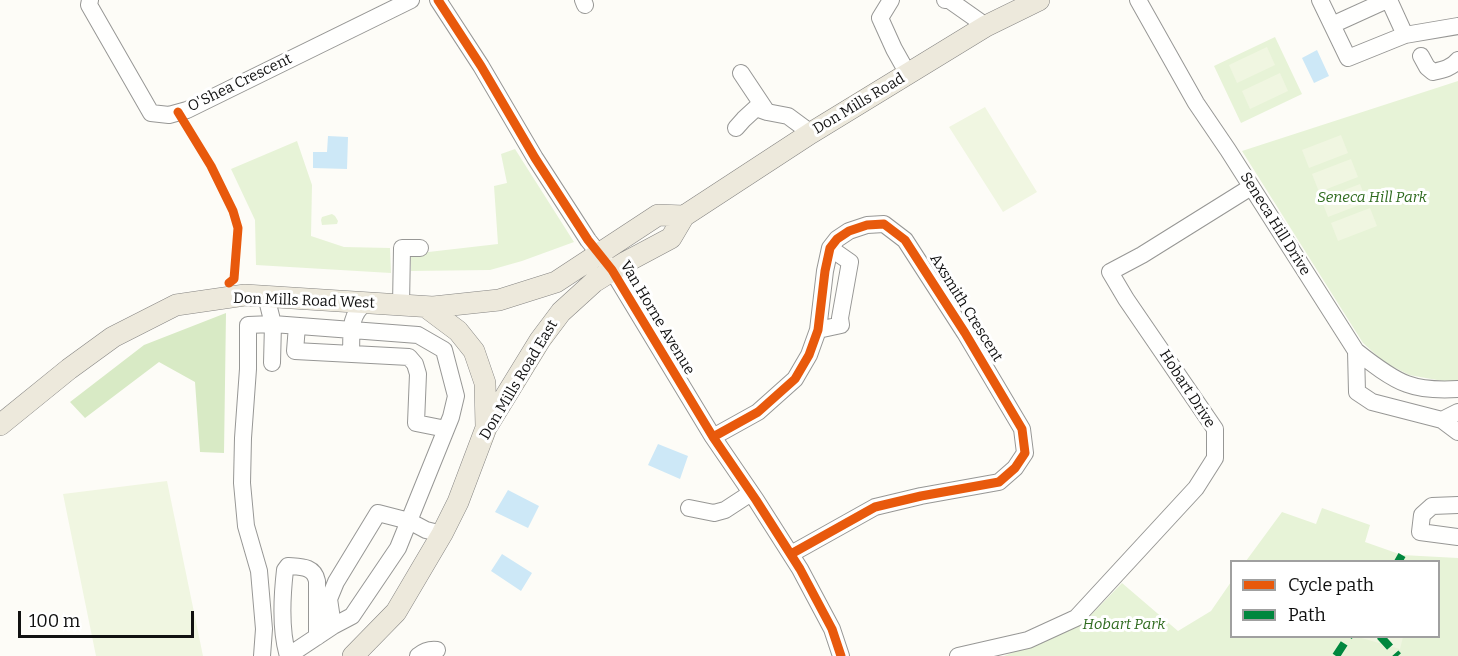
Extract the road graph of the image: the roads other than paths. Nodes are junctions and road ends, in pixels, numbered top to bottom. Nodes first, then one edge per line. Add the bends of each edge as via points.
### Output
1 (90, 0) edge
2 (411, 0) edge
3 (438, 0) edge
4 (893, 0) edge
5 (908, 0) edge
6 (945, 0) edge
7 (1039, 0) edge
8 (1138, 0) edge
9 (1320, 0) edge
10 (1388, 0) edge
11 (1332, 25) junction
12 (986, 26) junction
13 (1458, 26) edge
14 (1405, 35) junction
15 (1421, 56) dead end
16 (1458, 60) edge
17 (741, 73) dead end
18 (908, 74) junction
19 (766, 112) junction
20 (736, 128) dead end
21 (811, 133) junction
22 (1251, 187) junction
23 (420, 248) dead end
24 (830, 248) junction
25 (606, 263) junction
26 (266, 296) junction
27 (365, 303) junction
28 (401, 305) junction
29 (426, 307) junction
30 (273, 324) junction
31 (297, 326) junction
32 (352, 330) junction
33 (818, 330) junction
34 (1356, 351) junction
35 (351, 354) junction
36 (272, 363) dead end
37 (1458, 389) edge
38 (1458, 412) edge
39 (1442, 420) junction
40 (0, 425) edge
41 (486, 428) junction
42 (446, 429) junction
43 (1458, 432) edge
44 (713, 438) junction
45 (751, 493) junction
46 (1458, 505) edge
47 (689, 508) dead end
48 (409, 521) junction
49 (442, 534) junction
50 (1458, 537) edge
51 (791, 554) junction
52 (333, 626) junction
53 (316, 637) junction
54 (437, 650) dead end
55 (262, 656) edge
56 (288, 656) edge
57 (353, 656) edge
58 (418, 656) edge
59 (841, 656) edge
60 (958, 656) edge

1 - 2 street, O'Shea Crescent via 89,5 151,113 169,115 187,110
3 - 25 street, Van Horne Avenue via 535,158
4 - 5 street
4 - 18 street via 880,18
6 - 12 street
7 - 12 main road, Don Mills Road
8 - 22 street, Seneca Hill Drive via 1196,103
9 - 11 street
10 - 11 street
10 - 14 street
11 - 14 street via 1348,58
12 - 18 main road, Don Mills Road
13 - 14 street
15 - 16 street via 1433,72
17 - 19 street
18 - 21 main road, Don Mills Road
19 - 20 street via 756,108
19 - 21 street via 788,116
21 - 25 main road, Don Mills Road via 684,216 658,215
22 - 34 street, Seneca Hill Drive
22 - 60 street, Hobart Drive via 1110,272 1215,429 1215,458 1196,488 1076,618 1028,640
23 - 28 street via 402,248
24 - 33 street
24 - 33 street via 850,262 841,325
24 - 51 street, Axsmith Crescent via 837,238 867,225 884,224 905,240 1022,429 1025,453 999,482 875,507
25 - 29 main road, Don Mills Road West via 499,300
25 - 41 main road, Don Mills Road East via 594,282 561,312 540,340
25 - 44 street, Van Horne Avenue
26 - 27 main road, Don Mills Road West
26 - 30 street
26 - 40 main road, Don Mills Road West via 176,305 113,337
27 - 28 main road, Don Mills Road West
27 - 32 street via 353,318
28 - 29 main road, Don Mills Road West
29 - 41 main road via 458,331 474,351 485,383
30 - 31 street
30 - 36 street
30 - 55 street via 248,325 243,438 242,483 246,526 259,571
31 - 32 street
31 - 35 street via 295,351
32 - 35 street
32 - 42 street via 418,335 444,351 456,396
33 - 44 street via 795,379 758,411
34 - 37 street, Seneca Hill Drive via 1406,384 1436,390
34 - 39 street via 1357,392 1372,402
35 - 42 street via 409,357 418,374 416,423
38 - 39 street
39 - 43 street
41 - 49 main road, Don Mills Road East
42 - 48 street
44 - 45 street, Van Horne Avenue
45 - 47 street via 714,513
45 - 51 street, Van Horne Avenue
46 - 50 street via 1432,506 1422,515 1420,532
48 - 49 street
48 - 52 street via 398,548 352,616
48 - 52 street via 378,513 328,599
49 - 57 main road, Don Mills Road East via 396,612
51 - 59 street, Van Horne Avenue via 832,629
52 - 53 street
53 - 56 street
53 - 56 street via 316,574 306,567 288,566 284,583 284,641
54 - 58 street via 430,649

